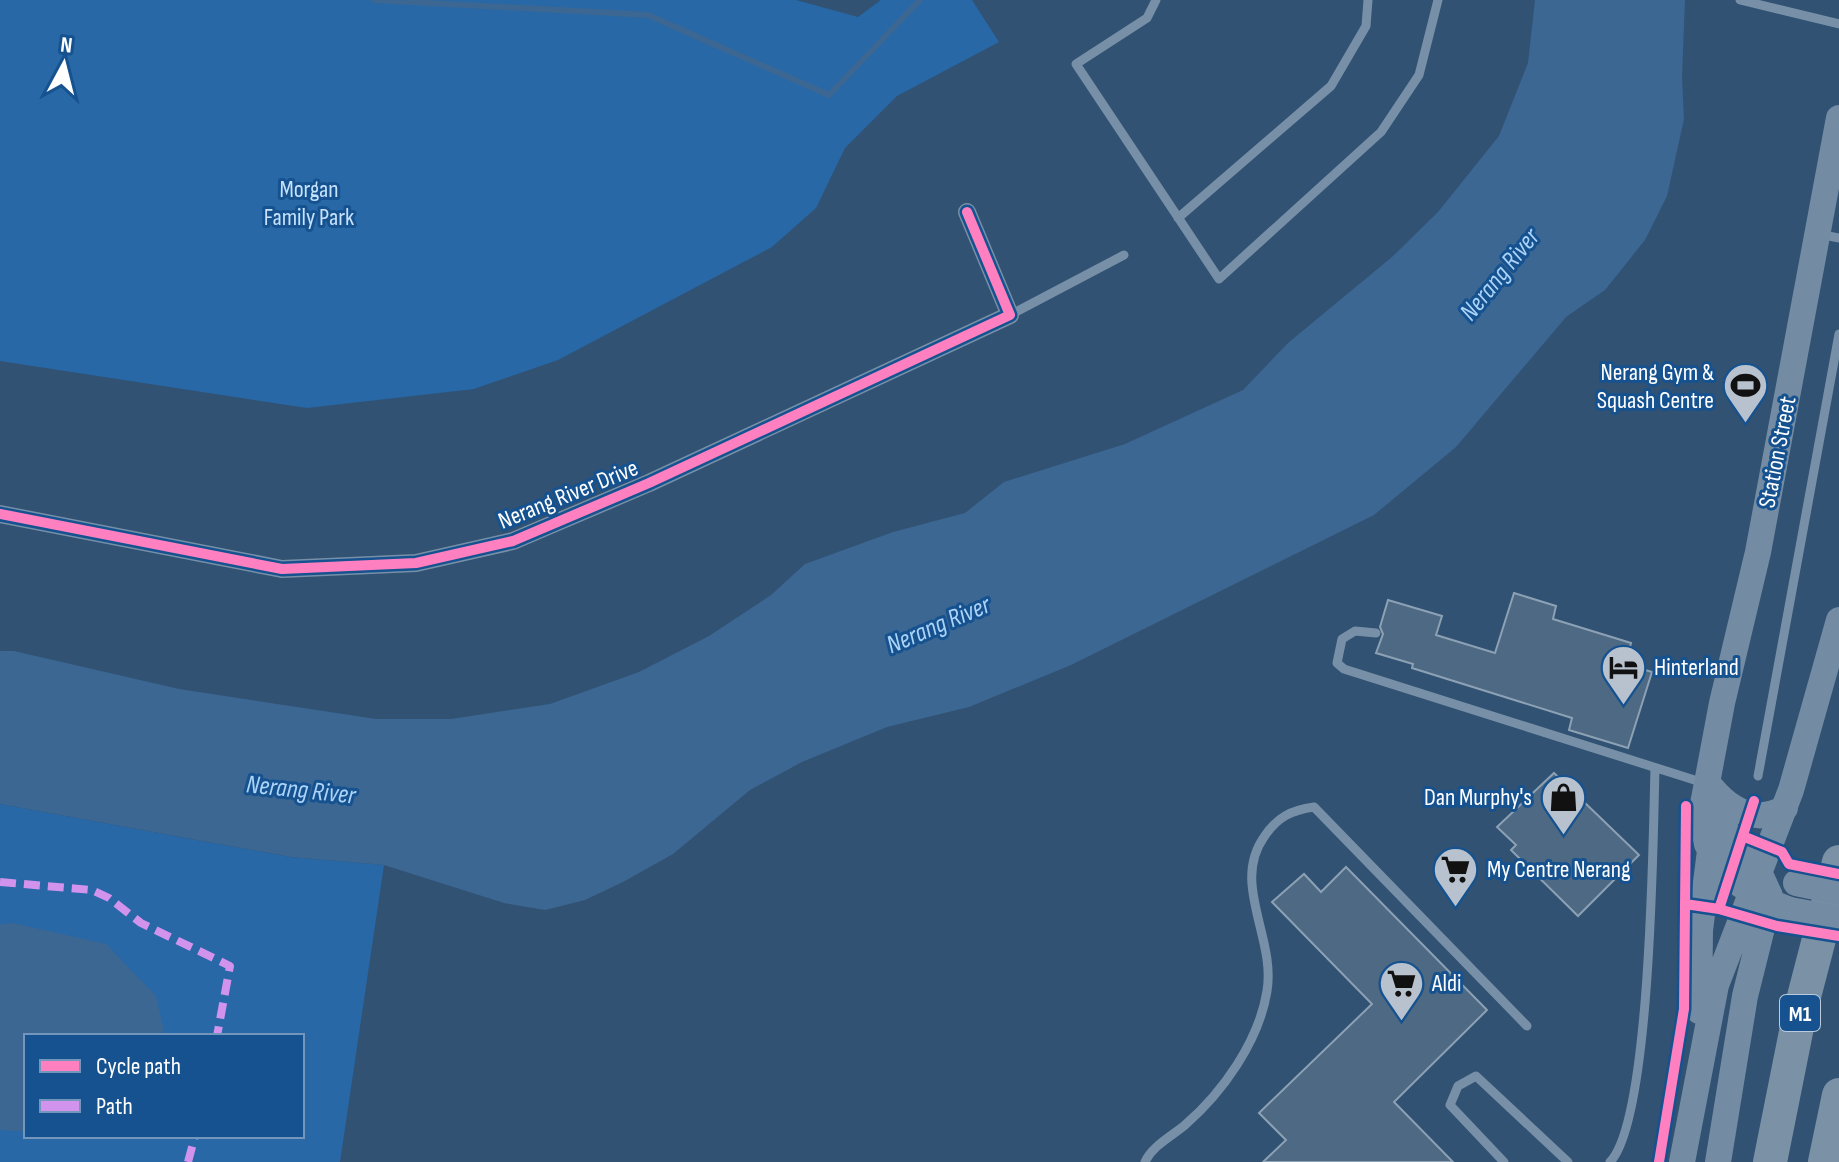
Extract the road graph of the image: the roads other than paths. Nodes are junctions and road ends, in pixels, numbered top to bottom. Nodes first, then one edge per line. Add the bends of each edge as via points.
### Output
1 (1156, 0) edge
2 (1368, 0) edge
3 (1438, 0) edge
4 (1740, 0) edge
5 (1839, 24) edge
6 (1839, 118) edge
7 (967, 212) dead end
8 (1178, 218) junction
9 (1829, 236) edge
10 (1124, 255) dead end
11 (1010, 315) junction
12 (1839, 334) edge
13 (0, 514) edge
14 (1839, 620) edge
15 (1376, 633) dead end
16 (1655, 768) junction
17 (1758, 776) dead end
18 (1708, 784) junction
19 (1785, 808) junction
20 (1710, 851) junction
21 (1839, 862) edge
22 (1839, 892) edge
23 (1762, 893) junction
24 (1839, 919) edge
25 (1527, 1026) dead end
26 (1698, 1065) junction
27 (1839, 1095) edge
28 (1145, 1162) edge
29 (1504, 1162) edge
30 (1568, 1162) edge
31 (1610, 1162) edge
32 (1682, 1162) edge
33 (1718, 1162) edge
34 (1770, 1162) edge
35 (1825, 1162) edge

1 - 8 lane via 1147,18 1076,64
2 - 8 lane via 1366,26 1331,86
3 - 8 lane via 1419,75 1381,132 1219,279
4 - 5 lane
6 - 9 main road, Station Street
7 - 11 street
9 - 18 main road, Station Street
10 - 11 lane
11 - 13 street, Nerang River Drive via 513,541 416,563 282,569
12 - 17 lane
14 - 19 main road
15 - 16 lane via 1355,631 1342,639 1337,663
16 - 18 lane
16 - 31 lane via 1648,981 1627,1129
18 - 19 main road via 1727,804 1750,815 1767,816
18 - 20 main road, Station Street via 1701,815
18 - 23 main road via 1732,845
19 - 23 main road
20 - 23 main road, Station Street via 1719,868
20 - 26 main road via 1700,930
21 - 34 highway, M1 via 1800,1012
22 - 23 main road, bridge via 1796,883
23 - 24 main road, bridge
23 - 26 main road via 1716,985
23 - 33 main road
25 - 28 lane via 1314,807 1291,810 1270,828 1251,864 1270,965 1258,1025 1214,1094
26 - 32 main road
27 - 35 highway
29 - 30 lane via 1450,1105 1458,1086 1476,1076

